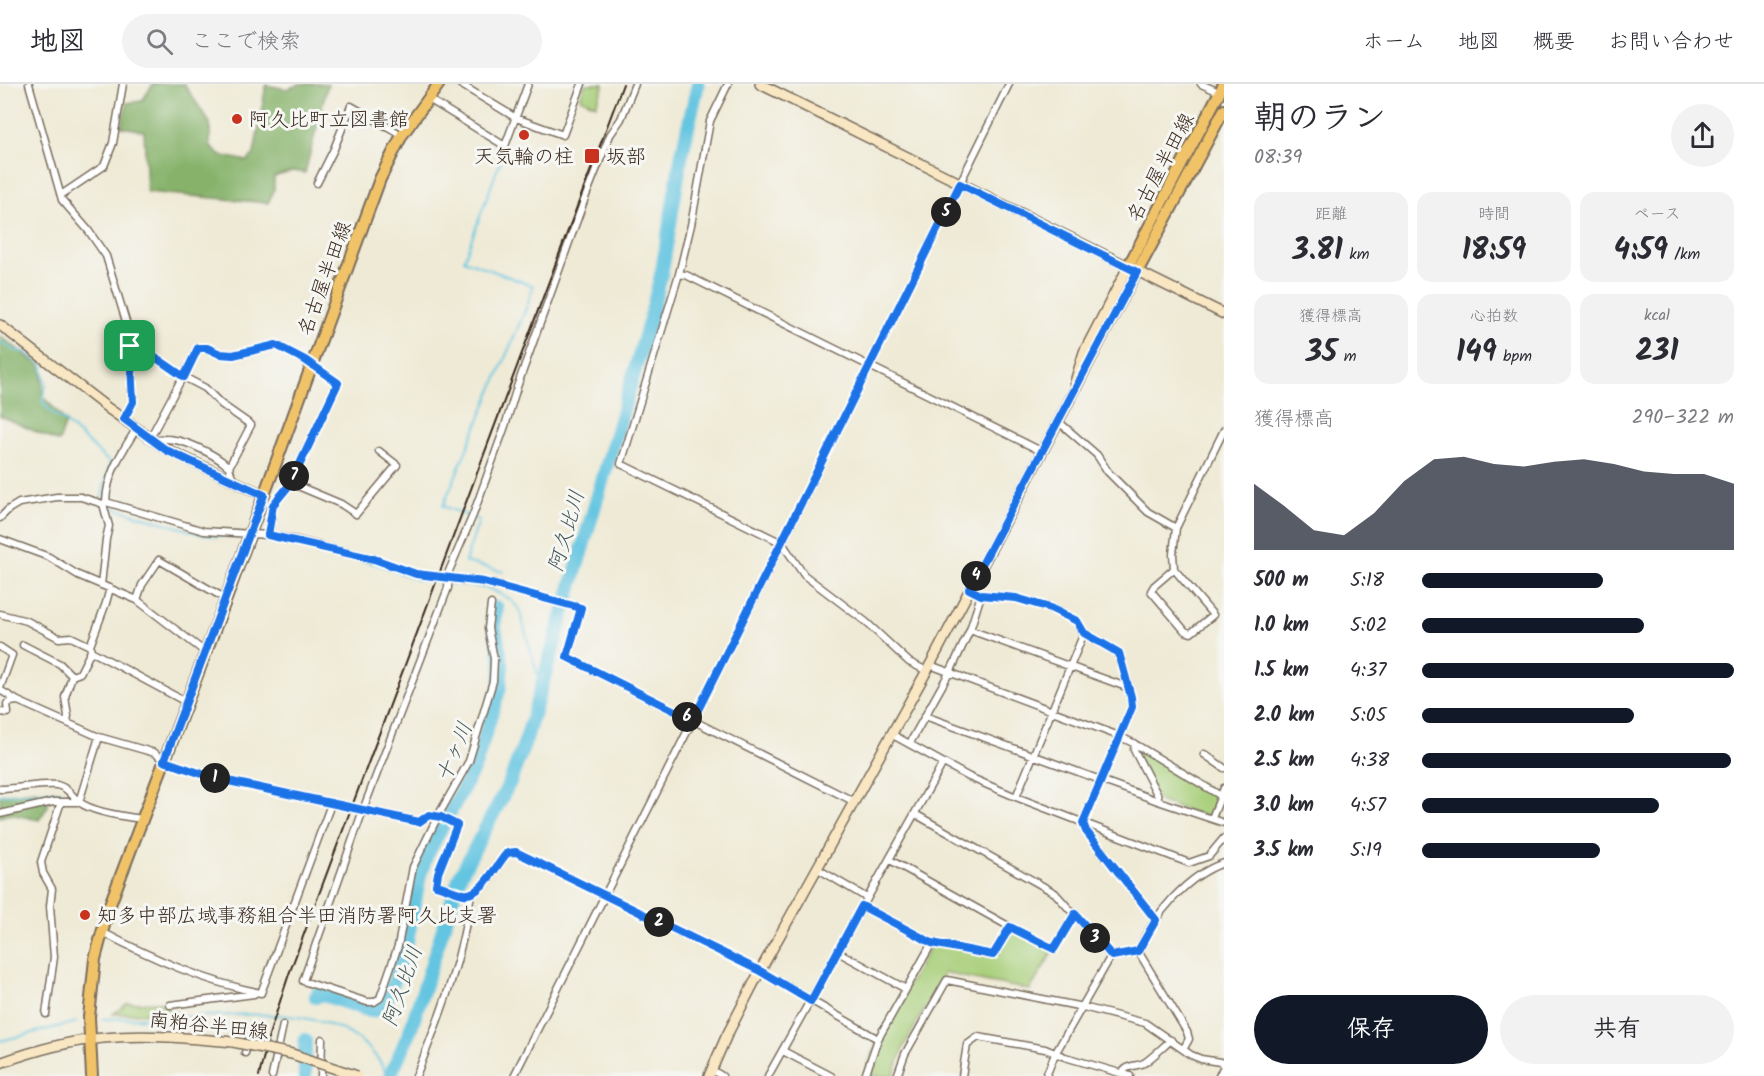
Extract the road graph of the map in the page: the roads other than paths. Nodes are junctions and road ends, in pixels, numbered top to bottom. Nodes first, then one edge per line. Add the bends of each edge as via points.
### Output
1 (29, 84) edge
2 (123, 84) edge
3 (439, 84) edge
4 (460, 84) edge
5 (528, 84) edge
6 (582, 84) edge
7 (635, 84) edge
8 (728, 84) edge
9 (760, 84) edge
10 (1009, 84) edge
11 (1201, 84) edge
12 (1222, 90) edge
13 (427, 99) junction
14 (1224, 110) edge
15 (516, 118) junction
16 (1220, 129) edge
17 (402, 135) junction
18 (317, 183) dead end
19 (960, 184) junction
20 (61, 195) junction
21 (1132, 270) junction
22 (679, 274) junction
23 (1224, 314) edge
24 (0, 325) edge
25 (130, 346) junction
26 (311, 364) junction
27 (870, 367) junction
28 (184, 377) junction
29 (124, 419) junction
30 (1061, 419) junction
31 (137, 428) junction
32 (1224, 430) edge
33 (152, 440) junction
34 (379, 451) dead end
35 (1042, 452) junction
36 (229, 467) junction
37 (231, 481) junction
38 (291, 483) junction
39 (264, 495) junction
40 (104, 503) junction
41 (0, 518) edge
42 (1176, 528) junction
43 (250, 534) junction
44 (268, 535) junction
45 (0, 539) edge
46 (782, 543) junction
47 (1174, 569) junction
48 (449, 577) junction
49 (101, 585) junction
50 (110, 588) junction
51 (969, 589) junction
52 (981, 595) junction
53 (226, 599) junction
54 (137, 600) junction
55 (491, 604) dead end
56 (0, 615) edge
57 (970, 630) junction
58 (1084, 633) junction
59 (23, 645) dead end
60 (0, 647) edge
61 (91, 649) junction
62 (205, 652) junction
63 (1070, 667) junction
64 (928, 668) junction
65 (948, 673) junction
66 (72, 676) junction
67 (1129, 688) junction
68 (0, 689) edge
69 (18, 701) junction
70 (186, 702) junction
71 (1053, 710) junction
72 (0, 712) edge
73 (925, 716) junction
74 (693, 720) junction
75 (68, 721) junction
76 (893, 735) junction
77 (1119, 736) junction
78 (99, 737) junction
79 (910, 743) junction
80 (1135, 744) junction
81 (1035, 754) junction
82 (1204, 754) dead end
83 (164, 761) junction
84 (944, 763) junction
85 (1224, 768) edge
86 (1100, 780) junction
87 (1224, 788) edge
88 (0, 789) edge
89 (1221, 796) junction
90 (1016, 797) junction
91 (1158, 801) junction
92 (61, 802) junction
93 (79, 802) junction
94 (855, 802) junction
95 (331, 804) junction
96 (363, 810) junction
97 (0, 814) edge
98 (915, 814) junction
99 (440, 816) junction
100 (1212, 818) junction
101 (143, 819) junction
102 (1083, 823) junction
103 (1224, 823) edge
104 (1224, 838) edge
105 (890, 860) junction
106 (1222, 865) edge
107 (818, 869) junction
108 (468, 894) junction
109 (605, 897) junction
110 (867, 898) junction
111 (862, 906) junction
112 (1075, 914) junction
113 (1156, 920) junction
114 (1010, 927) junction
115 (101, 932) junction
116 (932, 943) junction
117 (1138, 951) junction
118 (837, 952) junction
119 (1112, 956) junction
120 (760, 971) junction
121 (906, 989) junction
122 (261, 993) junction
123 (811, 1001) junction
124 (170, 1005) dead end
125 (1083, 1007) junction
126 (46, 1014) dead end
127 (283, 1025) dead end
128 (250, 1034) dead end
129 (322, 1039) dead end
130 (878, 1039) junction
131 (90, 1040) junction
132 (1171, 1040) junction
133 (1184, 1048) junction
134 (783, 1051) junction
135 (245, 1053) dead end
136 (1055, 1054) junction
137 (0, 1063) edge
138 (1224, 1065) edge
139 (710, 1073) edge
140 (1122, 1073) junction
141 (92, 1076) edge
142 (272, 1076) edge
143 (321, 1076) edge
144 (357, 1076) edge
145 (416, 1076) edge
146 (514, 1076) edge
147 (722, 1076) edge
148 (768, 1076) edge
149 (831, 1076) edge
150 (865, 1076) edge
151 (897, 1076) edge
152 (962, 1076) edge
153 (1046, 1076) edge
154 (1130, 1076) edge
155 (1219, 1076) edge

1 - 20 street
2 - 20 street via 113,143 104,166
3 - 13 main road, 名古屋半田線
4 - 15 street
5 - 15 street
6 - 15 street via 563,135
7 - 48 street via 585,198
8 - 22 street via 710,121
9 - 19 street
10 - 19 street
11 - 12 street
12 - 21 main road, 名古屋半田線
13 - 15 street via 505,146
13 - 17 main road, 名古屋半田線
14 - 16 main road, 名古屋半田線
16 - 21 main road, 名古屋半田線
17 - 18 street via 351,106
17 - 26 main road, 名古屋半田線 via 380,179
19 - 21 street
19 - 27 street
20 - 25 street via 106,256
21 - 23 street
21 - 30 street
22 - 27 street
22 - 46 street via 621,464
24 - 29 street
25 - 28 street via 139,346
25 - 29 street via 133,402
26 - 28 street via 276,345 233,355 198,348
26 - 38 street via 338,383
26 - 39 main road, 名古屋半田線
27 - 35 street
27 - 46 street
28 - 33 street
28 - 36 street via 205,388 251,424
29 - 31 street
30 - 35 street
30 - 42 street via 1148,512
31 - 33 street
31 - 40 street via 116,461
32 - 42 street
33 - 36 street via 180,441 210,453
33 - 37 street
34 - 38 street via 397,465 356,513
35 - 51 street
36 - 37 street
37 - 39 street
38 - 44 street via 273,505
39 - 43 main road, 名古屋半田線
40 - 41 street via 81,497 57,497 19,503
40 - 43 street via 204,531
40 - 49 street via 109,526
42 - 47 street
43 - 44 street
43 - 53 main road, 名古屋半田線
44 - 48 street via 374,559 416,574
45 - 49 street via 49,557
46 - 64 street via 804,575 866,622 909,662
46 - 74 street
47 - 47 street via 1151,591 1191,633 1213,615
48 - 74 street via 484,582 581,608 567,657
48 - 96 street
49 - 50 street
50 - 54 street
50 - 61 street
51 - 52 street
51 - 64 street
52 - 57 street
52 - 58 street via 1036,603 1077,621
53 - 54 street via 159,560
53 - 62 main road, 名古屋半田線
54 - 62 street
55 - 99 street via 488,628 494,659 493,681 469,761
56 - 61 street via 27,621 59,638 71,637
57 - 63 street
57 - 65 street
58 - 63 street
58 - 67 street via 1119,653
59 - 66 street via 60,664
60 - 68 street via 12,655
61 - 66 street via 80,673
61 - 70 street
62 - 70 main road, 名古屋半田線
63 - 67 street
63 - 71 street
64 - 65 street
64 - 76 street
65 - 71 street
65 - 73 street
66 - 75 street via 64,697
67 - 77 street via 1132,707
68 - 69 street
69 - 72 street via 7,704 8,713
69 - 75 street
70 - 83 main road, 名古屋半田線
71 - 77 street
71 - 81 street
73 - 79 street
73 - 81 street
74 - 94 street
74 - 109 street
75 - 78 street
76 - 79 street
76 - 94 street
77 - 80 street
77 - 86 street
78 - 83 street via 154,753
78 - 93 street
79 - 84 street
80 - 89 street
80 - 91 street via 1134,750
81 - 86 street
81 - 90 street
82 - 85 street
83 - 95 street via 214,778
83 - 101 main road, 名古屋半田線
84 - 90 street
84 - 98 street
86 - 91 street
86 - 102 street
87 - 89 street
88 - 93 street via 54,784 71,792
89 - 100 street
90 - 102 street
91 - 100 street
92 - 93 street
92 - 97 street
92 - 126 street via 41,862 52,889 54,957
93 - 101 street
94 - 107 street
95 - 96 street
95 - 122 street
96 - 99 street via 419,822 429,815
96 - 99 street via 303,981 367,1002 380,998 398,946 413,867
98 - 105 street
98 - 112 street via 1055,892
99 - 108 street via 457,825 436,885
100 - 103 street
101 - 115 main road, 名古屋半田線
102 - 104 street via 1189,863 1209,856
102 - 113 street
105 - 110 street
105 - 114 street
106 - 113 street via 1188,882
107 - 110 street
107 - 120 street
108 - 109 street via 488,880 507,853 516,852
108 - 145 street via 467,924 443,1010
109 - 120 street
109 - 146 street
110 - 111 street
111 - 116 street
111 - 118 street
112 - 114 street via 1054,949
112 - 119 street
113 - 117 street
114 - 116 street via 993,955
115 - 122 street via 153,958
115 - 131 main road, 名古屋半田線 via 95,958
116 - 121 street
117 - 119 street
117 - 133 street via 1187,1032 1189,1039
118 - 121 street
118 - 123 street
119 - 125 street
120 - 123 street
120 - 139 street
121 - 130 street
122 - 124 street
123 - 130 street
123 - 134 street
125 - 132 street via 1145,1023
125 - 136 street
125 - 151 street via 947,980 905,1054
127 - 142 street
128 - 135 street
129 - 143 street
130 - 150 street
131 - 137 street, 南粕谷半田線
131 - 141 main road, 名古屋半田線
131 - 144 street, 南粕谷半田線, bridge via 140,1036 232,1042 292,1054
132 - 133 street
132 - 140 street via 1144,1063
133 - 138 street via 1200,1059
134 - 148 street
134 - 149 street
136 - 140 street
136 - 152 street via 978,1037 967,1045
136 - 153 street
138 - 155 street
139 - 147 street
140 - 154 street

